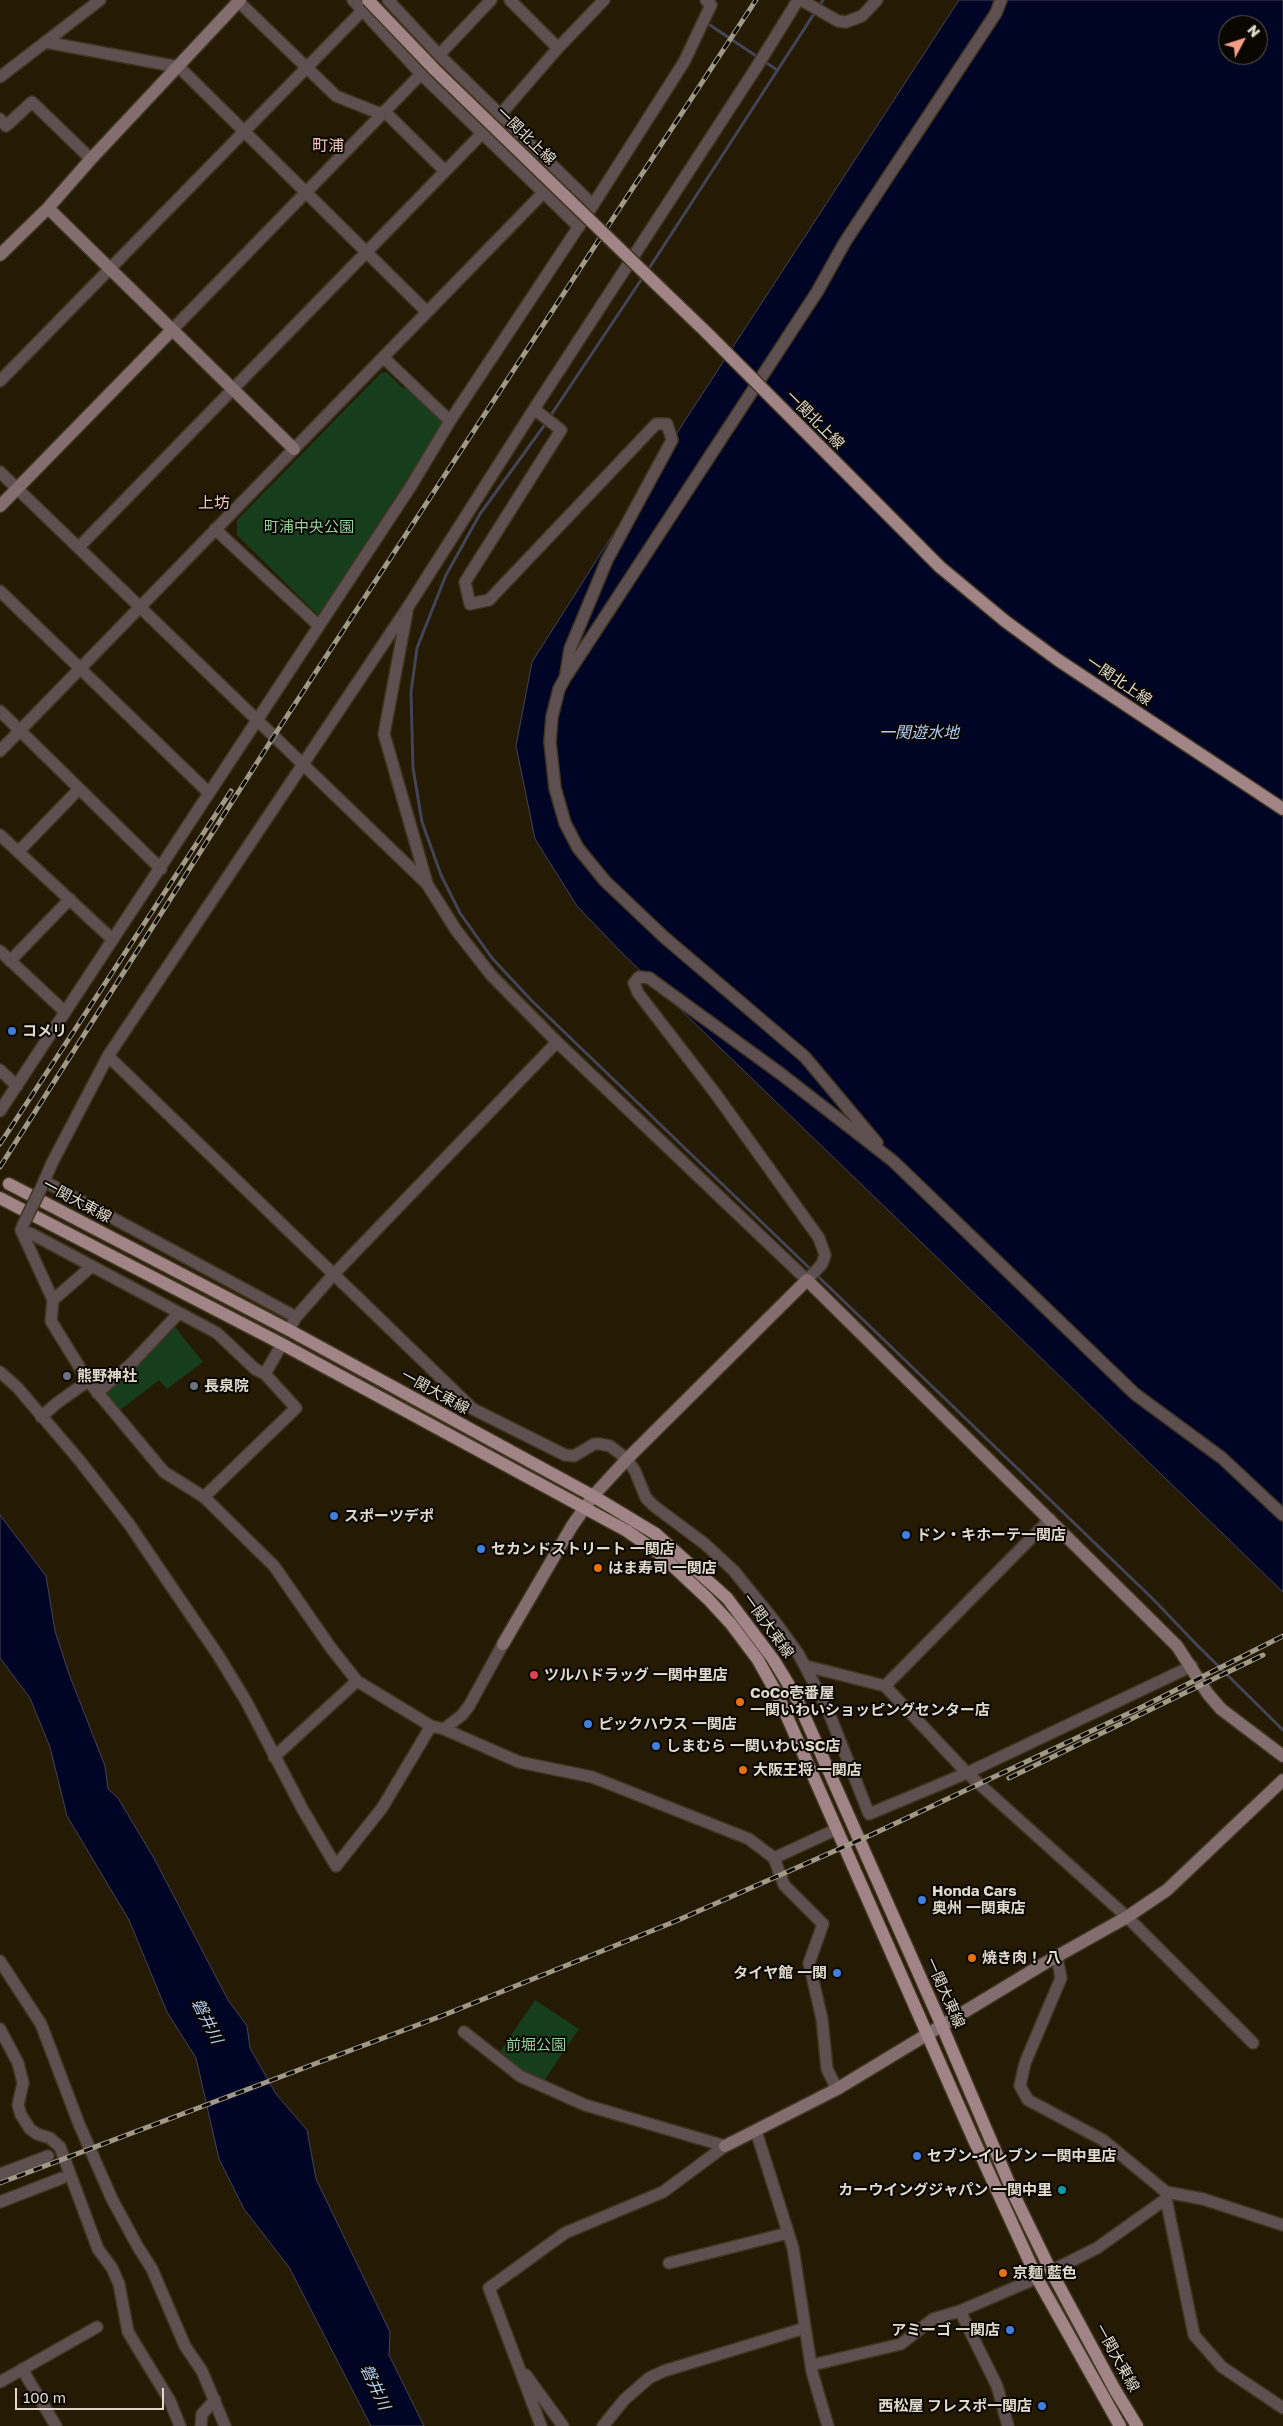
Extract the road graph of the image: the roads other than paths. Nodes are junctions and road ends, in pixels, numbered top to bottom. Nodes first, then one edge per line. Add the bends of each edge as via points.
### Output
1 (100, 0) edge
2 (354, 0) edge
3 (388, 0) edge
4 (491, 0) edge
5 (510, 0) edge
6 (604, 0) edge
7 (706, 0) edge
8 (877, 0) edge
9 (1001, 0) edge
10 (1011, 0) edge
11 (240, 1) edge
12 (802, 1) edge
13 (365, 6) edge
14 (996, 13) junction
15 (45, 42) junction
16 (558, 48) junction
17 (439, 55) junction
18 (179, 67) junction
19 (306, 68) junction
20 (421, 74) junction
21 (0, 77) edge
22 (382, 113) junction
23 (500, 115) junction
24 (2, 126) edge
25 (244, 132) junction
26 (482, 133) junction
27 (91, 159) junction
28 (445, 171) junction
29 (305, 192) junction
30 (543, 192) junction
31 (593, 205) junction
32 (48, 208) junction
33 (579, 227) junction
34 (367, 251) junction
35 (0, 255) edge
36 (110, 269) junction
37 (427, 312) junction
38 (172, 330) junction
39 (384, 358) junction
40 (0, 382) edge
41 (233, 389) junction
42 (537, 411) junction
43 (450, 421) junction
44 (294, 449) junction
45 (0, 472) edge
46 (17, 488) junction
47 (0, 506) edge
48 (215, 529) junction
49 (79, 547) junction
50 (0, 591) edge
51 (408, 607) junction
52 (140, 608) junction
53 (318, 625) junction
54 (80, 669) junction
55 (565, 678) junction
56 (0, 711) edge
57 (257, 718) junction
58 (20, 730) junction
59 (0, 750) edge
60 (301, 765) junction
61 (79, 789) junction
62 (208, 792) junction
63 (1283, 809) edge
64 (0, 835) edge
65 (18, 852) junction
66 (161, 869) junction
67 (427, 884) junction
68 (70, 899) junction
69 (112, 939) junction
70 (0, 951) edge
71 (10, 961) junction
72 (64, 1011) junction
73 (557, 1042) junction
74 (108, 1056) junction
75 (0, 1070) edge
76 (17, 1086) junction
77 (0, 1111) edge
78 (893, 1162) junction
79 (44, 1182) junction
80 (8, 1184) dead end
81 (0, 1198) edge
82 (22, 1228) junction
83 (92, 1266) junction
84 (333, 1275) junction
85 (808, 1278) junction
86 (53, 1300) junction
87 (179, 1313) junction
88 (296, 1317) junction
89 (289, 1330) junction
90 (282, 1344) junction
91 (0, 1372) edge
92 (265, 1374) junction
93 (88, 1381) junction
94 (96, 1392) junction
95 (42, 1417) junction
96 (627, 1459) junction
97 (593, 1496) junction
98 (204, 1497) junction
99 (585, 1508) junction
100 (1283, 1515) edge
101 (1050, 1519) junction
102 (503, 1644) joint
103 (806, 1666) junction
104 (1192, 1666) junction
105 (357, 1681) junction
106 (885, 1686) junction
107 (431, 1726) junction
108 (444, 1729) junction
109 (1283, 1756) edge
110 (274, 1757) junction
111 (967, 1774) junction
112 (1283, 1780) edge
113 (838, 1828) junction
114 (774, 1858) junction
115 (1127, 1917) junction
116 (1056, 1957) junction
117 (0, 1961) edge
118 (942, 2026) junction
119 (0, 2029) edge
120 (464, 2032) dead end
121 (928, 2034) junction
122 (1254, 2043) dead end
123 (836, 2089) junction
124 (756, 2131) junction
125 (725, 2146) junction
126 (48, 2156) dead end
127 (0, 2174) edge
128 (62, 2178) dead end
129 (1166, 2195) junction
130 (0, 2202) edge
131 (1283, 2225) edge
132 (788, 2233) junction
133 (670, 2263) dead end
134 (1051, 2271) junction
135 (1037, 2278) junction
136 (960, 2311) junction
137 (97, 2327) dead end
138 (805, 2328) junction
139 (518, 2364) junction
140 (812, 2365) junction
141 (22, 2369) junction
142 (0, 2382) edge
143 (215, 2400) junction
144 (1283, 2408) edge
145 (56, 2426) edge
146 (180, 2426) edge
147 (201, 2426) edge
148 (224, 2426) edge
149 (541, 2426) edge
150 (563, 2426) edge
151 (603, 2426) edge
152 (828, 2426) edge
153 (1008, 2426) edge
154 (1120, 2426) edge
155 (1137, 2426) edge

1 - 15 street
2 - 13 street
3 - 17 street
4 - 17 street
5 - 16 street
6 - 16 street
7 - 31 street via 711,5 684,62
8 - 12 street via 856,20 838,20
9 - 14 street
10 - 14 street
11 - 18 street
11 - 19 street
12 - 42 street
13 - 19 street
13 - 20 street
13 - 63 main road, 一関北上線, bridge via 706,333 940,566 1058,660
14 - 55 street
15 - 18 street
15 - 21 street
16 - 23 street
17 - 23 street
18 - 25 street
18 - 27 street
19 - 22 street via 336,96
19 - 25 street
20 - 22 street
20 - 26 street
22 - 28 street
22 - 29 street
23 - 26 street
23 - 31 street
24 - 27 street via 32,102
25 - 29 street
25 - 36 street
26 - 28 street
26 - 30 street
27 - 32 street
28 - 34 street
29 - 34 street
29 - 38 street
30 - 33 street
30 - 37 street
31 - 33 street
32 - 35 street
32 - 36 street
33 - 43 street
34 - 37 street
34 - 41 street
36 - 38 street
36 - 40 street
37 - 39 street
38 - 41 street
38 - 46 street
39 - 43 street
39 - 44 street
41 - 44 street
41 - 49 street
42 - 51 street
42 - 55 street via 561,430 465,582 470,604 489,600 656,424 667,424 672,440 606,560 570,649
43 - 53 street via 411,486
44 - 48 street
45 - 46 street
46 - 47 street
46 - 49 street
48 - 52 street
48 - 53 street
49 - 52 street
50 - 54 street
51 - 60 street
51 - 67 street via 384,734
52 - 54 street
52 - 57 street
53 - 57 street
54 - 58 street
54 - 62 street
55 - 78 street via 552,717 550,742 555,788 578,848 605,881 664,937 805,1057
56 - 58 street
57 - 60 street
57 - 62 street
58 - 59 street
58 - 61 street
60 - 67 street
60 - 74 street
61 - 65 street
61 - 66 street
62 - 66 street
64 - 65 street
65 - 68 street
66 - 69 street
67 - 73 street via 491,976
68 - 69 street
68 - 71 street
69 - 72 street
70 - 71 street
71 - 72 street
72 - 76 street
73 - 84 street
73 - 85 street
74 - 79 street
74 - 84 street
75 - 76 street
76 - 77 street
78 - 85 street via 781,1074 649,978 639,977 634,983 819,1238 825,1255 822,1264
78 - 100 street via 1135,1394 1222,1458
79 - 82 street, bridge
79 - 88 street
80 - 89 main road, 一関大東線
81 - 90 main road, 一関大東線
82 - 83 street
82 - 86 street
83 - 86 street
83 - 87 street
84 - 88 street
84 - 96 street via 473,1409 565,1455 574,1456 594,1444 600,1444 610,1446
85 - 96 street
85 - 101 street
86 - 93 street via 51,1321
87 - 92 street via 217,1333 255,1369
87 - 94 street via 131,1364
88 - 89 street
89 - 97 main road, 一関大東線
90 - 92 street
90 - 99 main road, 一関大東線
91 - 95 street
92 - 98 street via 296,1408
93 - 94 street
93 - 95 street
94 - 98 street via 164,1472
95 - 110 street via 129,1524 154,1560 218,1655
96 - 97 street
96 - 103 street via 636,1471 646,1498 734,1571
97 - 99 street
97 - 118 main road, 一関大東線 via 656,1534 702,1573 727,1598 773,1659 795,1695
98 - 105 street via 274,1566
99 - 102 street
99 - 113 main road, 一関大東線 via 660,1554 731,1624 758,1660 777,1694
101 - 104 street via 1177,1646
101 - 106 street
102 - 108 street via 469,1706
103 - 106 street
103 - 111 street via 827,1708 869,1814
104 - 109 street via 1221,1709
104 - 111 street
105 - 107 street
105 - 110 street
106 - 111 street
107 - 108 street
107 - 110 street via 382,1808 336,1866
108 - 114 street via 519,1762 592,1778 750,1840
111 - 115 street
112 - 115 street via 1167,1890
113 - 114 street
113 - 121 main road, 一関大東線
114 - 123 street via 784,1885 823,1924 809,1963 822,2019 827,2069
115 - 116 street
115 - 122 street
116 - 118 street
116 - 129 street via 1061,1978 1025,2063 1020,2086 1028,2100 1104,2140
117 - 143 street via 41,2024 112,2199 152,2269 185,2346 202,2371
118 - 121 street
118 - 134 main road, 一関大東線 via 1015,2197
119 - 146 street via 10,2045 21,2076 22,2093 18,2105 21,2114 30,2129 50,2138 60,2147 98,2249 112,2268 118,2284 128,2332 170,2400
120 - 125 street via 520,2076 585,2105
121 - 123 street
121 - 135 main road, 一関大東線
123 - 124 street
124 - 125 street
124 - 132 street
125 - 139 street via 663,2192 566,2233 491,2285 489,2288
126 - 127 street
128 - 130 street
129 - 131 street via 1203,2199
129 - 134 street via 1097,2248
129 - 144 street via 1194,2335 1222,2368
132 - 133 street
132 - 138 street
134 - 155 main road, 一関大東線
135 - 136 street
135 - 154 main road, 一関大東線
136 - 140 street via 933,2319 901,2344
136 - 153 street via 997,2386
137 - 141 street
138 - 140 street
138 - 151 street via 657,2375 624,2400
139 - 149 street
139 - 150 street
140 - 152 street
141 - 142 street
141 - 145 street
143 - 147 street via 202,2414
143 - 148 street

